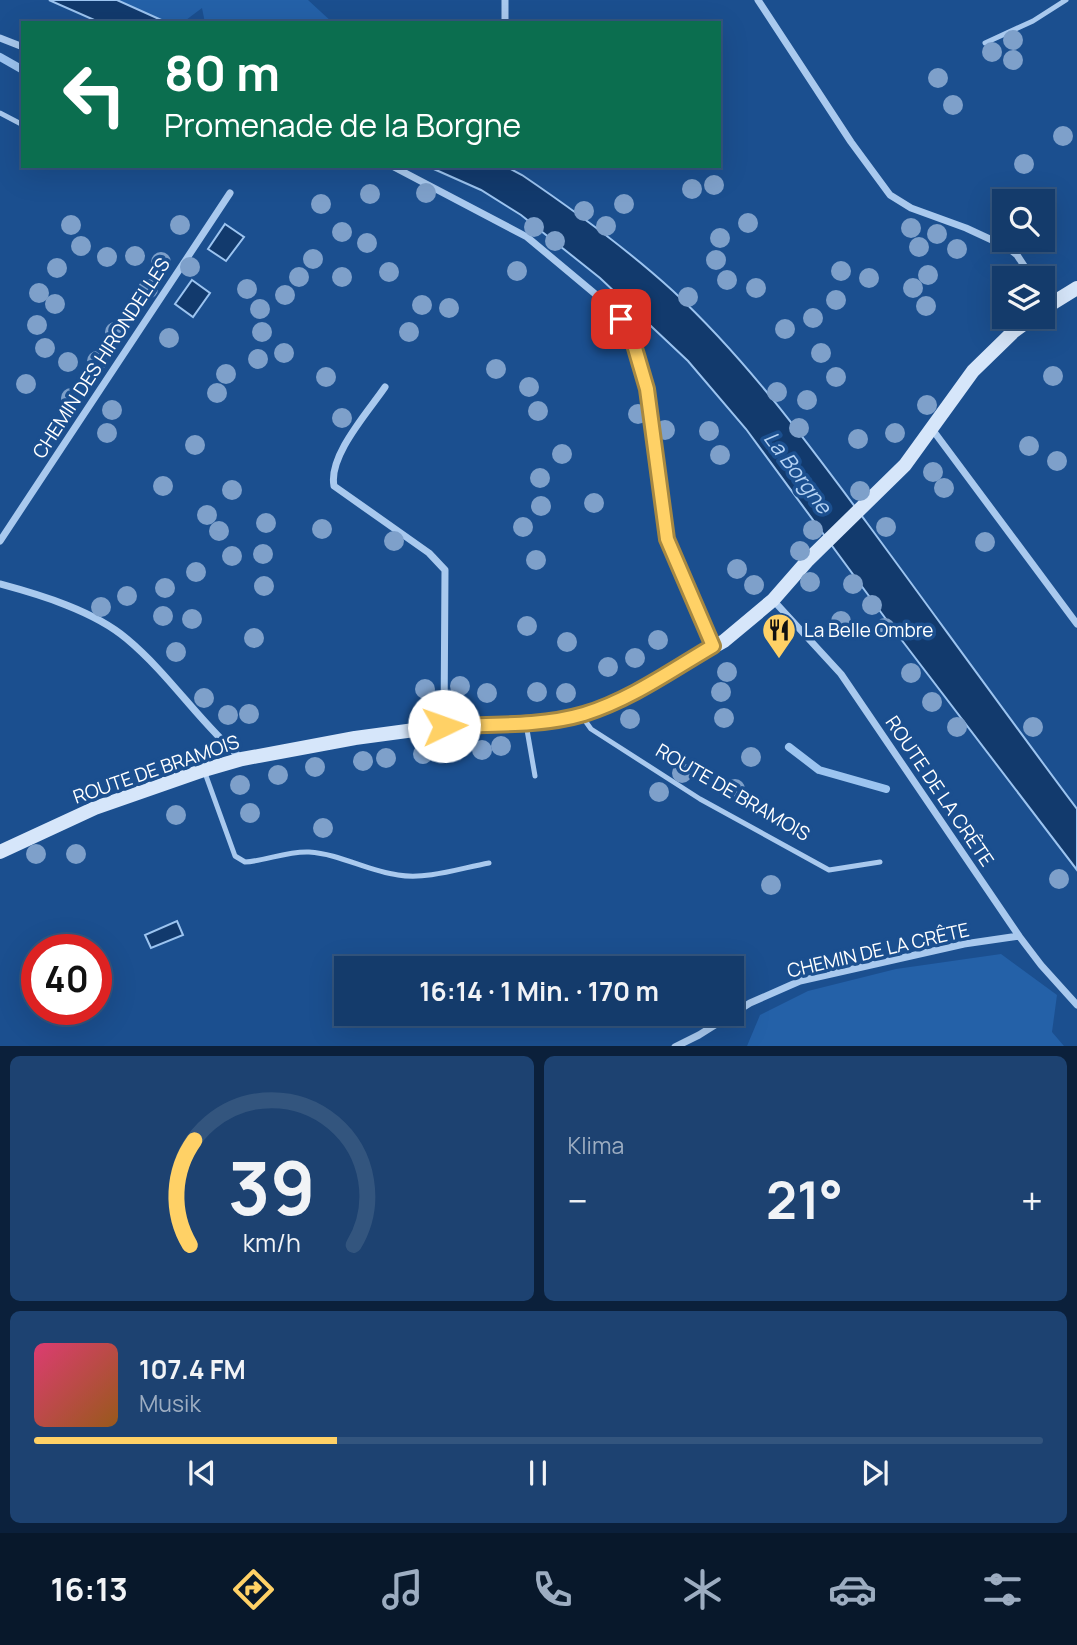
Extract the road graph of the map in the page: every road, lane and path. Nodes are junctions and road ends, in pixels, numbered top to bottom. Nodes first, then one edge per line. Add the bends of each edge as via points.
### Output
1 (505, 0) edge
2 (758, 0) edge
3 (1066, 0) edge
4 (505, 21) edge
5 (0, 38) edge
6 (985, 43) dead end
7 (21, 46) edge
8 (0, 113) edge
9 (21, 124) edge
10 (396, 168) edge
11 (230, 193) dead end
12 (1024, 266) edge
13 (1077, 288) edge
14 (1055, 298) edge
15 (1017, 329) edge
16 (385, 387) dead end
17 (931, 429) junction
18 (0, 541) edge
19 (0, 584) edge
20 (773, 600) junction
21 (1077, 624) edge
22 (713, 646) junction
23 (581, 715) junction
24 (526, 723) junction
25 (444, 726) junction
26 (242, 759) junction
27 (204, 770) junction
28 (536, 776) dead end
29 (0, 852) edge
30 (880, 862) dead end
31 (489, 863) dead end
32 (1019, 936) junction
33 (1077, 1004) edge
34 (675, 1046) edge

1 - 4 street
2 - 12 street via 890,195 1007,247
3 - 6 lane
5 - 7 street
8 - 9 lane
10 - 22 street via 527,237 611,308 630,331 647,389 667,539
11 - 18 street, CHEMIN DES HIRONDELLES
13 - 14 street
15 - 17 street, ROUTE DE BRAMOIS via 973,372
16 - 25 street via 339,454 332,476 334,485 429,553 444,569
17 - 20 street, ROUTE DE BRAMOIS via 905,465
17 - 21 street
19 - 26 street via 75,608 126,638
20 - 22 street, ROUTE DE BRAMOIS
20 - 32 street, ROUTE DE LA CRÊTE via 841,674
22 - 23 street, ROUTE DE BRAMOIS via 627,696
23 - 24 street, ROUTE DE BRAMOIS
23 - 30 lane, ROUTE DE BRAMOIS via 591,729 700,799 829,870
24 - 25 street, ROUTE DE BRAMOIS
24 - 28 lane
25 - 26 street, ROUTE DE BRAMOIS
26 - 27 street, ROUTE DE BRAMOIS
27 - 29 street, ROUTE DE BRAMOIS via 95,808
27 - 31 lane via 235,856 245,862 306,852 338,856 400,876
32 - 33 street, ROUTE DE LA CRÊTE
32 - 34 street, CHEMIN DE LA CRÊTE via 800,981 750,1003

